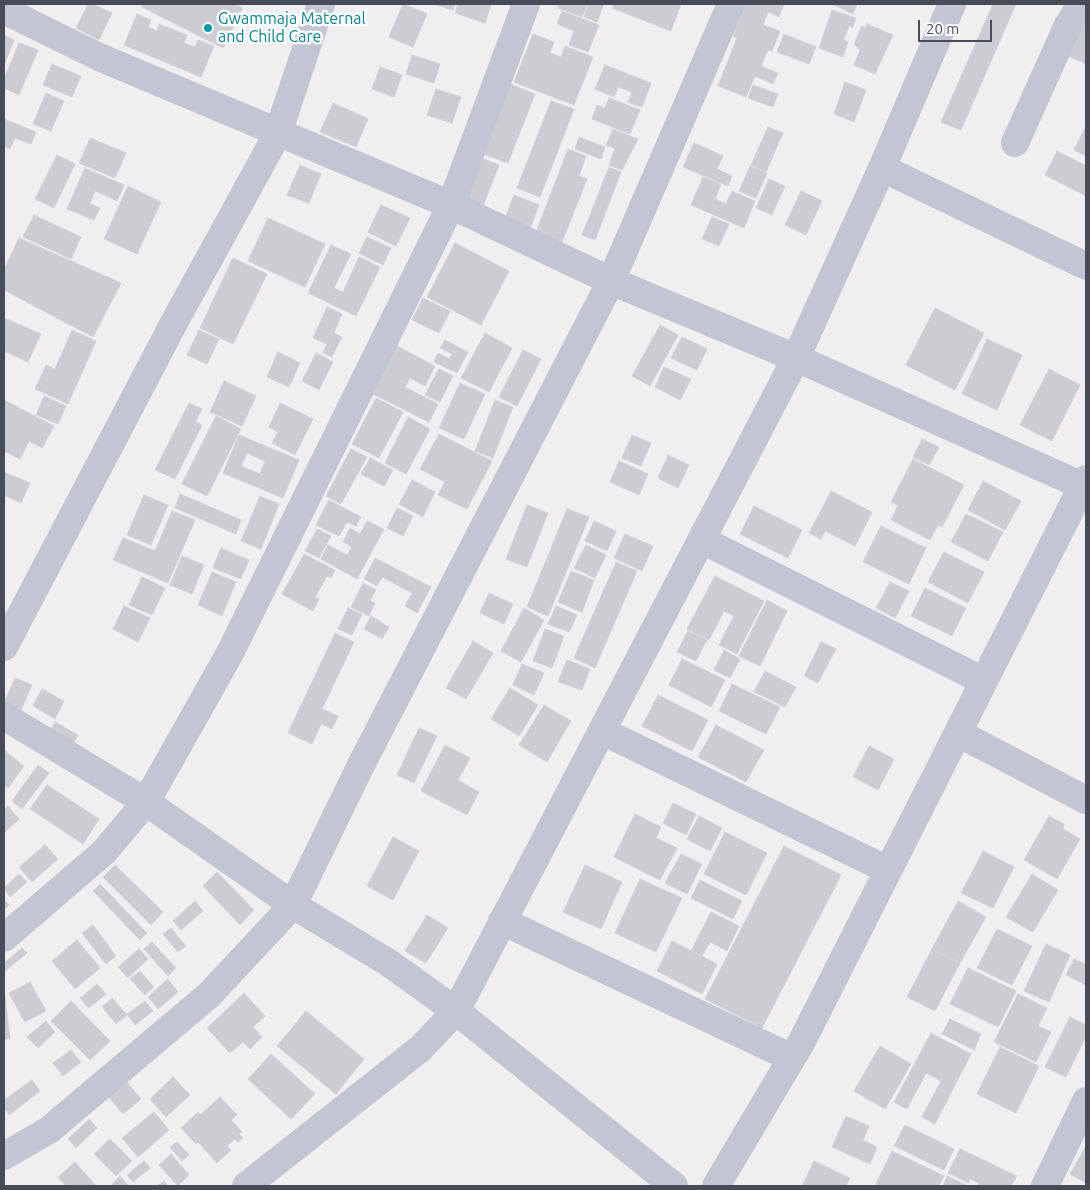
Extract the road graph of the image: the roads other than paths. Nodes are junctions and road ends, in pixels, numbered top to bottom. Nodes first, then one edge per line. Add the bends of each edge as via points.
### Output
1 (321, 4) edge
2 (526, 4) edge
3 (731, 4) edge
4 (952, 4) edge
5 (1081, 4) edge
6 (4, 10) edge
7 (278, 133) junction
8 (1015, 143) dead end
9 (882, 168) junction
10 (450, 205) junction
11 (1086, 266) edge
12 (611, 281) junction
13 (796, 358) junction
14 (1084, 483) edge
15 (1076, 524) edge
16 (702, 540) junction
17 (4, 646) edge
18 (984, 681) junction
19 (4, 716) edge
20 (602, 731) junction
21 (958, 733) junction
22 (1086, 800) edge
23 (146, 802) junction
24 (888, 870) junction
25 (293, 904) junction
26 (502, 922) junction
27 (4, 938) edge
28 (456, 1010) junction
29 (792, 1058) junction
30 (1086, 1101) edge
31 (4, 1156) edge
32 (246, 1186) edge
33 (674, 1186) edge
34 (716, 1186) edge
35 (1045, 1186) edge

1 - 7 street
2 - 10 street
3 - 12 street
4 - 9 street
5 - 8 street via 1068,25
6 - 7 street via 99,57
7 - 10 street
7 - 17 street
9 - 11 street
9 - 13 street
10 - 12 street
10 - 23 street via 230,653
12 - 13 street
12 - 25 street via 361,765
13 - 14 street
13 - 16 street
14 - 15 street
15 - 18 street
16 - 18 street
16 - 20 street
18 - 21 street
19 - 23 street
20 - 24 street
20 - 26 street
21 - 22 street
21 - 24 street
23 - 25 street
23 - 27 street via 104,852
24 - 29 street
25 - 28 street via 389,963
25 - 31 street via 250,954 202,1001 49,1130
26 - 28 street
26 - 29 street
28 - 32 street via 421,1048
28 - 33 street
29 - 34 street
30 - 35 street

